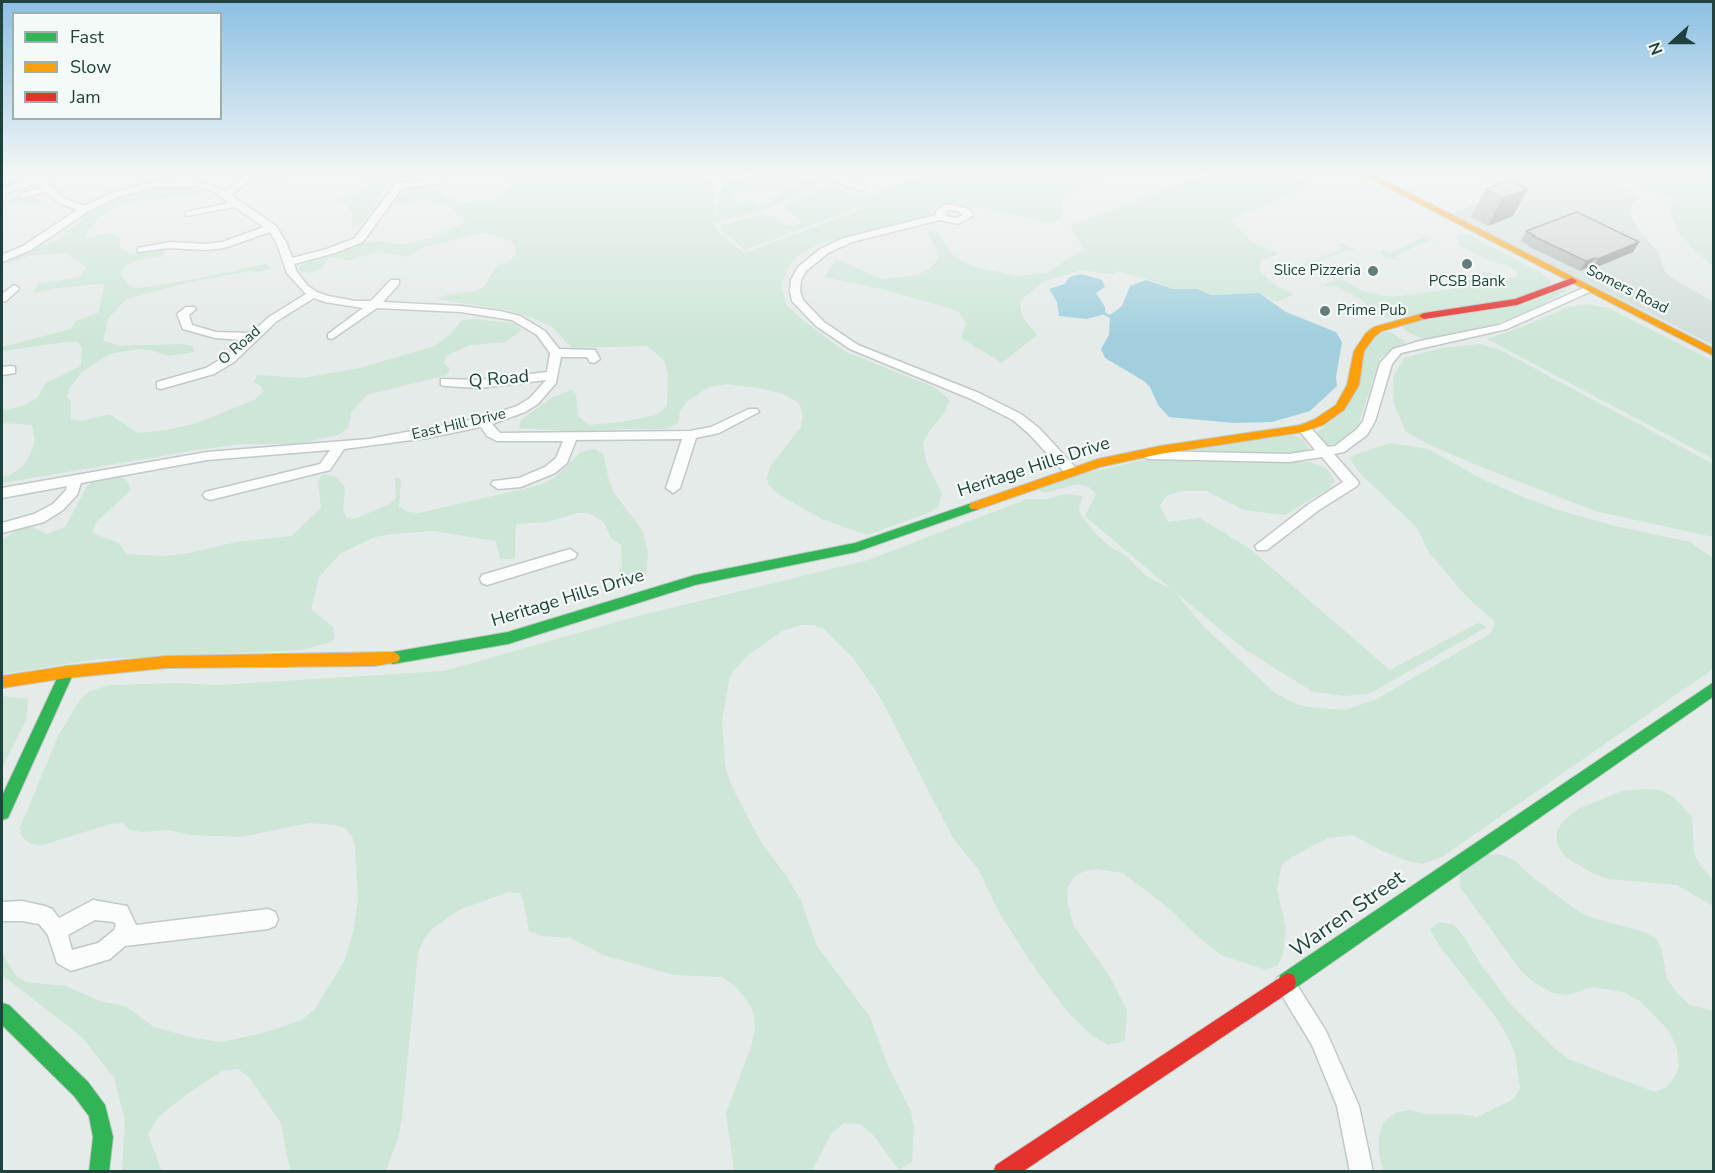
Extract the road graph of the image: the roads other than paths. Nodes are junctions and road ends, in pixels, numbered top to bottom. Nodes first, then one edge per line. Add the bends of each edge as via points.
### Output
1 (272, 228) edge
2 (56, 229) edge
3 (270, 229) edge
4 (367, 229) edge
5 (893, 229) edge
6 (1471, 229) edge
7 (142, 250) dead end
8 (2, 259) edge
9 (289, 262) junction
10 (1572, 281) junction
11 (395, 282) dead end
12 (14, 288) dead end
13 (368, 289) dead end
14 (1588, 289) junction
15 (386, 290) junction
16 (314, 294) junction
17 (2, 299) edge
18 (374, 305) junction
19 (190, 309) dead end
20 (332, 336) dead end
21 (253, 337) junction
22 (556, 353) junction
23 (1713, 353) edge
24 (594, 359) dead end
25 (553, 375) junction
26 (445, 382) dead end
27 (161, 385) dead end
28 (753, 412) dead end
29 (484, 422) junction
30 (1303, 428) junction
31 (690, 435) junction
32 (571, 437) junction
33 (340, 445) junction
34 (1325, 453) junction
35 (1127, 456) junction
36 (1071, 471) junction
37 (75, 479) junction
38 (498, 484) dead end
39 (673, 488) dead end
40 (2, 493) edge
41 (210, 495) dead end
42 (2, 528) edge
43 (1262, 546) dead end
44 (570, 554) dead end
45 (487, 579) dead end
46 (67, 672) junction
47 (2, 682) edge
48 (1713, 688) edge
49 (2, 813) edge
50 (2, 912) edge
51 (268, 919) dead end
52 (57, 930) junction
53 (121, 937) junction
54 (1285, 984) junction
55 (2, 1012) edge
56 (99, 1172) edge
57 (1003, 1172) edge
58 (1362, 1172) edge

1 - 9 street
2 - 8 street
3 - 7 street via 224,245 170,245
4 - 9 street via 359,240
5 - 36 street via 848,240 824,251 802,269 796,280 798,301 820,324 854,347 958,388 1017,417
6 - 10 street, Somers Road
9 - 16 street via 298,281
10 - 14 street, Somers Road
10 - 30 street, Heritage Hills Drive via 1517,302 1414,318 1378,329 1359,351 1353,385 1340,407
11 - 15 street
12 - 17 street
13 - 15 street
14 - 23 street, Somers Road
14 - 34 street, Heritage Hills Drive via 1487,332 1397,351 1386,363 1374,409 1362,432
15 - 18 street
16 - 18 street via 340,302
16 - 21 street, O Road via 291,306
18 - 20 street
18 - 22 street via 461,309 516,318 541,333
19 - 21 street via 183,314 187,327 215,335
21 - 27 street, O Road via 210,371
22 - 24 street via 591,353
22 - 25 street, East Hill Drive
25 - 26 street, Q Road via 479,384
25 - 29 street, East Hill Drive via 534,401
28 - 31 street via 714,430
29 - 32 street via 497,437
29 - 33 street, East Hill Drive via 399,439
30 - 34 street
30 - 35 street, Heritage Hills Drive
31 - 32 street
31 - 39 street
32 - 38 street via 562,460 550,470 521,482
33 - 37 street, East Hill Drive via 241,451
33 - 41 street via 325,467
34 - 35 street, Heritage Hills Drive via 1289,458
34 - 43 street via 1352,483
35 - 36 street, Heritage Hills Drive
36 - 46 street, Heritage Hills Drive via 856,547 695,580 550,626 464,647 374,660 166,662
37 - 40 street, East Hill Drive
37 - 42 street via 72,492 58,507 39,518
44 - 45 street
46 - 47 street, Heritage Hills Drive
46 - 49 street
48 - 54 street, Warren Street
50 - 52 street via 45,916
51 - 53 street
52 - 53 street via 64,956 71,961 103,952
52 - 53 street via 93,910 107,909 120,913 126,925
54 - 57 street, Warren Street
54 - 58 street via 1319,1038 1348,1106
55 - 56 street via 81,1089 98,1112 103,1137

